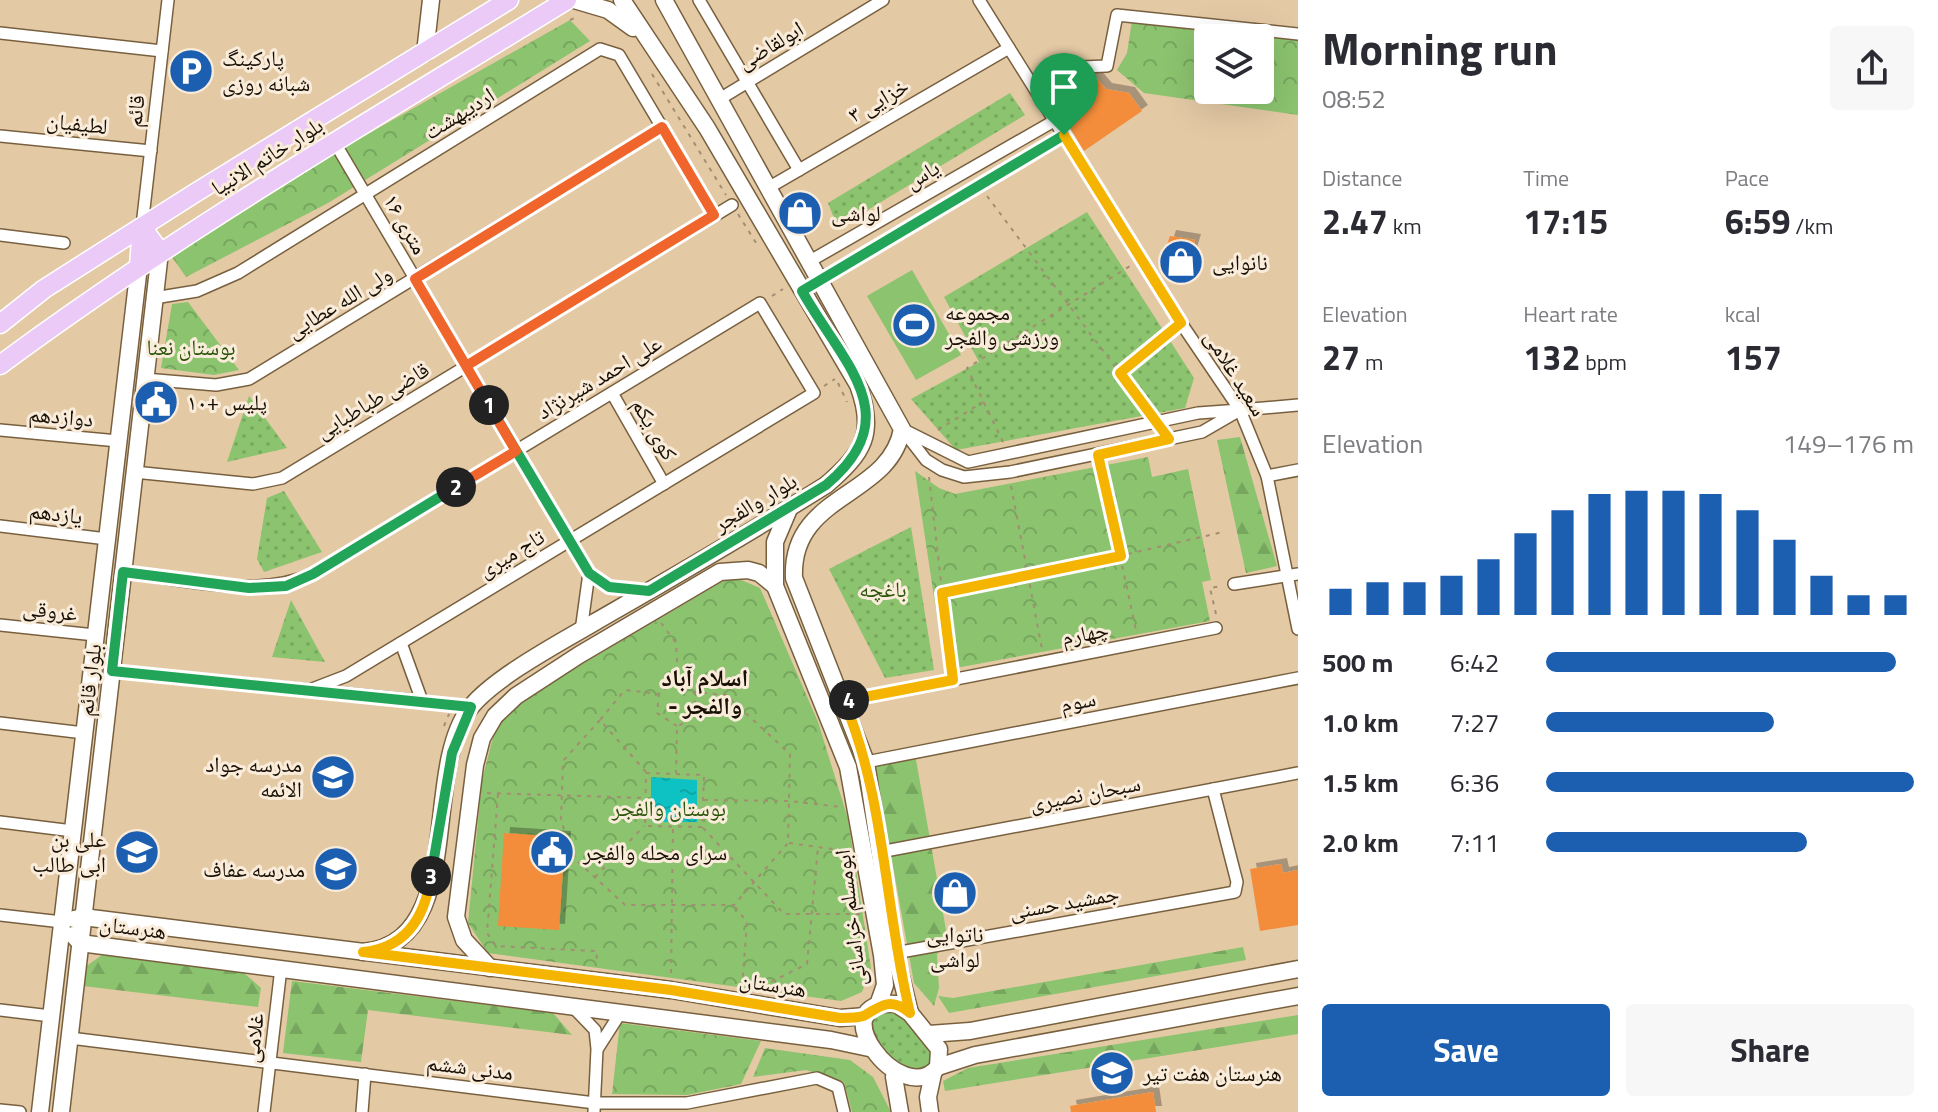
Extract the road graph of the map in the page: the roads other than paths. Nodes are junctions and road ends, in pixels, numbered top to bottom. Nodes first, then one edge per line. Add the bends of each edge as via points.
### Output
1 (168, 0) edge
2 (509, 0) edge
3 (567, 0) edge
4 (574, 0) edge
5 (622, 0) edge
6 (664, 0) edge
7 (699, 0) edge
8 (883, 0) edge
9 (979, 0) edge
10 (430, 6) edge
11 (466, 27) junction
12 (0, 33) edge
13 (1298, 34) edge
14 (646, 40) junction
15 (1009, 48) junction
16 (430, 49) junction
17 (162, 51) junction
18 (453, 70) junction
19 (748, 82) junction
20 (421, 90) junction
21 (1039, 96) junction
22 (718, 100) junction
23 (1054, 121) junction
24 (662, 127) junction
25 (1064, 135) junction
26 (0, 136) edge
27 (335, 143) junction
28 (151, 151) junction
29 (799, 170) junction
30 (768, 188) junction
31 (365, 194) junction
32 (732, 205) dead end
33 (714, 215) junction
34 (142, 227) junction
35 (0, 235) edge
36 (64, 243) dead end
37 (160, 252) junction
38 (810, 261) junction
39 (139, 266) junction
40 (791, 272) junction
41 (415, 279) junction
42 (821, 280) junction
43 (802, 291) junction
44 (154, 298) junction
45 (0, 324) edge
46 (0, 365) edge
47 (466, 366) junction
48 (145, 379) junction
49 (612, 393) junction
50 (814, 393) joint
51 (1298, 405) edge
52 (1240, 410) junction
53 (902, 429) junction
54 (0, 430) edge
55 (118, 441) junction
56 (516, 451) junction
57 (1298, 470) edge
58 (134, 472) junction
59 (1267, 476) junction
60 (664, 484) junction
61 (790, 508) junction
62 (0, 526) edge
63 (107, 539) junction
64 (570, 541) junction
65 (123, 572) junction
66 (589, 573) junction
67 (1293, 575) edge
68 (794, 578) joint
69 (1234, 584) road end
70 (775, 586) junction
71 (649, 591) junction
72 (0, 625) edge
73 (1216, 628) road end
74 (1298, 629) edge
75 (581, 631) junction
76 (95, 635) junction
77 (401, 643) junction
78 (112, 671) junction
79 (1298, 678) edge
80 (307, 691) junction
81 (844, 701) junction
82 (0, 723) edge
83 (84, 733) junction
84 (866, 762) junction
85 (1298, 773) edge
86 (1213, 789) junction
87 (0, 822) edge
88 (73, 831) junction
89 (873, 853) junction
90 (0, 915) edge
91 (83, 917) junction
92 (62, 922) junction
93 (80, 943) junction
94 (363, 952) junction
95 (895, 953) junction
96 (281, 968) junction
97 (490, 968) junction
98 (1298, 969) edge
99 (1298, 996) edge
100 (571, 1006) junction
101 (0, 1010) edge
102 (872, 1011) junction
103 (621, 1012) junction
104 (910, 1013) junction
105 (51, 1016) junction
106 (929, 1034) junction
107 (70, 1038) junction
108 (869, 1048) junction
109 (597, 1049) junction
110 (270, 1063) junction
111 (936, 1070) junction
112 (365, 1074) junction
113 (894, 1077) junction
114 (689, 1107) edge
115 (594, 1108) edge
116 (0, 1110) edge
117 (20, 1112) edge
118 (40, 1112) edge
119 (61, 1112) edge
120 (264, 1112) edge
121 (362, 1112) edge
122 (844, 1112) edge
123 (900, 1112) edge
124 (930, 1112) edge

1 - 17 street, قائم
2 - 11 main road, بلوار خاتم الانبیا
3 - 18 main road, بلوار خاتم الانبیا
4 - 14 main road via 608,10
5 - 14 main road, بلوار والفجر
6 - 22 main road
7 - 19 street
8 - 19 street, ابولقاضی
9 - 15 street, سعید غلامی
10 - 11 main road via 447,26
10 - 16 main road
11 - 16 main road, بلوار خاتم الانبیا
12 - 17 street
13 - 21 street via 1117,15 1107,66 1082,67
14 - 40 main road, بلوار والفجر via 707,128
15 - 21 street, سعید غلامی
15 - 29 street, خزایی ۳
16 - 18 main road via 440,66
16 - 20 main road via 429,73
16 - 34 main road, بلوار خاتم الانبیا
17 - 28 street, قائم
18 - 20 main road, بلوار خاتم الانبیا
19 - 22 street, ابولقاضی
19 - 29 street
20 - 27 main road, بلوار خاتم الانبیا
21 - 23 street, سعید غلامی
22 - 30 main road
23 - 25 street, سعید غلامی
23 - 38 street, یاس
24 - 31 street, اردیبهشت via 619,55 600,49
24 - 33 street, اردیبهشت
24 - 41 street, ولی الله عطایی
25 - 42 street, یاس
25 - 52 street, سعید غلامی
26 - 28 street, لطیفیان
27 - 31 street, ۱۶ متری
27 - 37 main road, بلوار خاتم الانبیا
28 - 34 street, قائم
29 - 30 street, خزایی ۳
30 - 38 main road
31 - 41 street, ۱۶ متری
31 - 44 street, اردیبهشت via 238,273 197,291
32 - 33 street, قاضی طباطبایی
33 - 47 street, قاضی طباطبایی
34 - 37 main road
34 - 39 main road
34 - 45 main road, بلوار خاتم الانبیا via 44,289
35 - 36 street
37 - 39 main road, بلوار خاتم الانبیا
37 - 44 main road, بلوار قائم
38 - 40 main road
38 - 42 main road
39 - 46 main road, بلوار خاتم الانبیا
39 - 55 main road, بلوار قائم
40 - 43 main road, بلوار والفجر
41 - 47 street, ۱۶ متری
41 - 48 street, ولی الله عطایی via 249,379 216,385
42 - 43 main road
42 - 53 main road
43 - 61 main road, بلوار والفجر via 858,385 868,429 848,467
44 - 48 main road, بلوار قائم
47 - 56 street, ۱۶ متری
47 - 58 street, قاضی طباطبایی via 282,478 253,484
48 - 58 main road, بلوار قائم
49 - 50 street, علی احمد شیرنژاد via 760,303
49 - 56 street, علی احمد شیرنژاد
49 - 60 street, کوی یکم
50 - 60 street, تاج میری
51 - 52 street
52 - 53 street via 1198,413 968,462
52 - 53 street via 1202,432 964,477 926,460
52 - 59 street, سعید غلامی
53 - 68 main road, بلوار والفجر via 892,459 799,537
54 - 55 street, دوازدهم
55 - 63 main road, بلوار قائم
56 - 64 street, ۱۶ متری
56 - 65 street, علی احمد شیرنژاد via 286,586 249,588
57 - 59 street
58 - 65 main road, بلوار قائم
59 - 67 street, سعید غلامی
60 - 64 street, تاج میری
61 - 70 main road, ابومسلم خراسانی via 775,542
61 - 71 main road, بلوار والفجر
62 - 63 street, یازدهم
63 - 76 main road, بلوار قائم
64 - 66 street, ۱۶ متری
64 - 77 street, تاج میری
65 - 78 main road, بلوار قائم
66 - 71 street via 609,587
66 - 75 street
67 - 69 street
67 - 74 street, سعید غلامی
68 - 81 main road, ابومسلم خراسانی
70 - 89 main road, ابومسلم خراسانی via 848,767
70 - 97 main road via 759,573 720,572 516,696 495,716 482,738 471,793 456,917 464,940
71 - 75 main road, بلوار والفجر
72 - 76 street, غروقی
73 - 81 street, چهارم
75 - 94 main road, بلوار والفجر via 471,707 452,753 429,894 416,924 382,951
76 - 83 main road, بلوار قائم
77 - 80 street, تاج میری via 346,676
77 - 80 street via 422,701
78 - 80 street
78 - 91 main road, بلوار قائم
79 - 84 street, سوم
81 - 84 main road, ابومسلم خراسانی
82 - 83 street
83 - 88 main road, بلوار قائم
84 - 89 main road, ابومسلم خراسانی
85 - 86 street, سبحان نصیری
86 - 89 street, سبحان نصیری
86 - 95 street, جمشید حسنی via 1235,892
87 - 88 street
88 - 92 main road, بلوار قائم
89 - 95 main road, ابومسلم خراسانی
89 - 102 main road, ابومسلم خراسانی via 885,985
90 - 92 street
91 - 92 main road, هنرستان
91 - 93 main road, بلوار قائم
91 - 94 main road, هنرستان
92 - 93 main road, هنرستان
92 - 105 main road, بلوار قائم
93 - 96 main road, هنرستان
93 - 107 main road, بلوار قائم
94 - 97 main road, هنرستان
95 - 104 main road, ابومسلم خراسانی
96 - 100 main road, هنرستان
96 - 110 street, غلامی
97 - 102 main road, هنرستان via 840,1018
98 - 106 main road via 970,1031
99 - 111 main road via 975,1055
100 - 103 main road, هنرستان
100 - 109 street via 595,1030
101 - 105 street
102 - 104 main road via 896,1004
102 - 108 main road via 862,1033
103 - 108 main road, هنرستان
103 - 109 street
104 - 106 main road
105 - 118 main road, بلوار قائم
106 - 111 main road via 939,1049
107 - 110 street, مدنی ششم
107 - 119 main road, بلوار قائم
108 - 113 main road
109 - 115 street
110 - 112 street, مدنی ششم
110 - 120 street, غلامی
111 - 113 main road via 910,1084
111 - 124 main road via 928,1097
112 - 115 street, مدنی ششم
112 - 121 street
113 - 123 main road
114 - 115 street, مدنی ششم
114 - 122 street, مدنی ششم via 817,1078 838,1087
116 - 117 street

